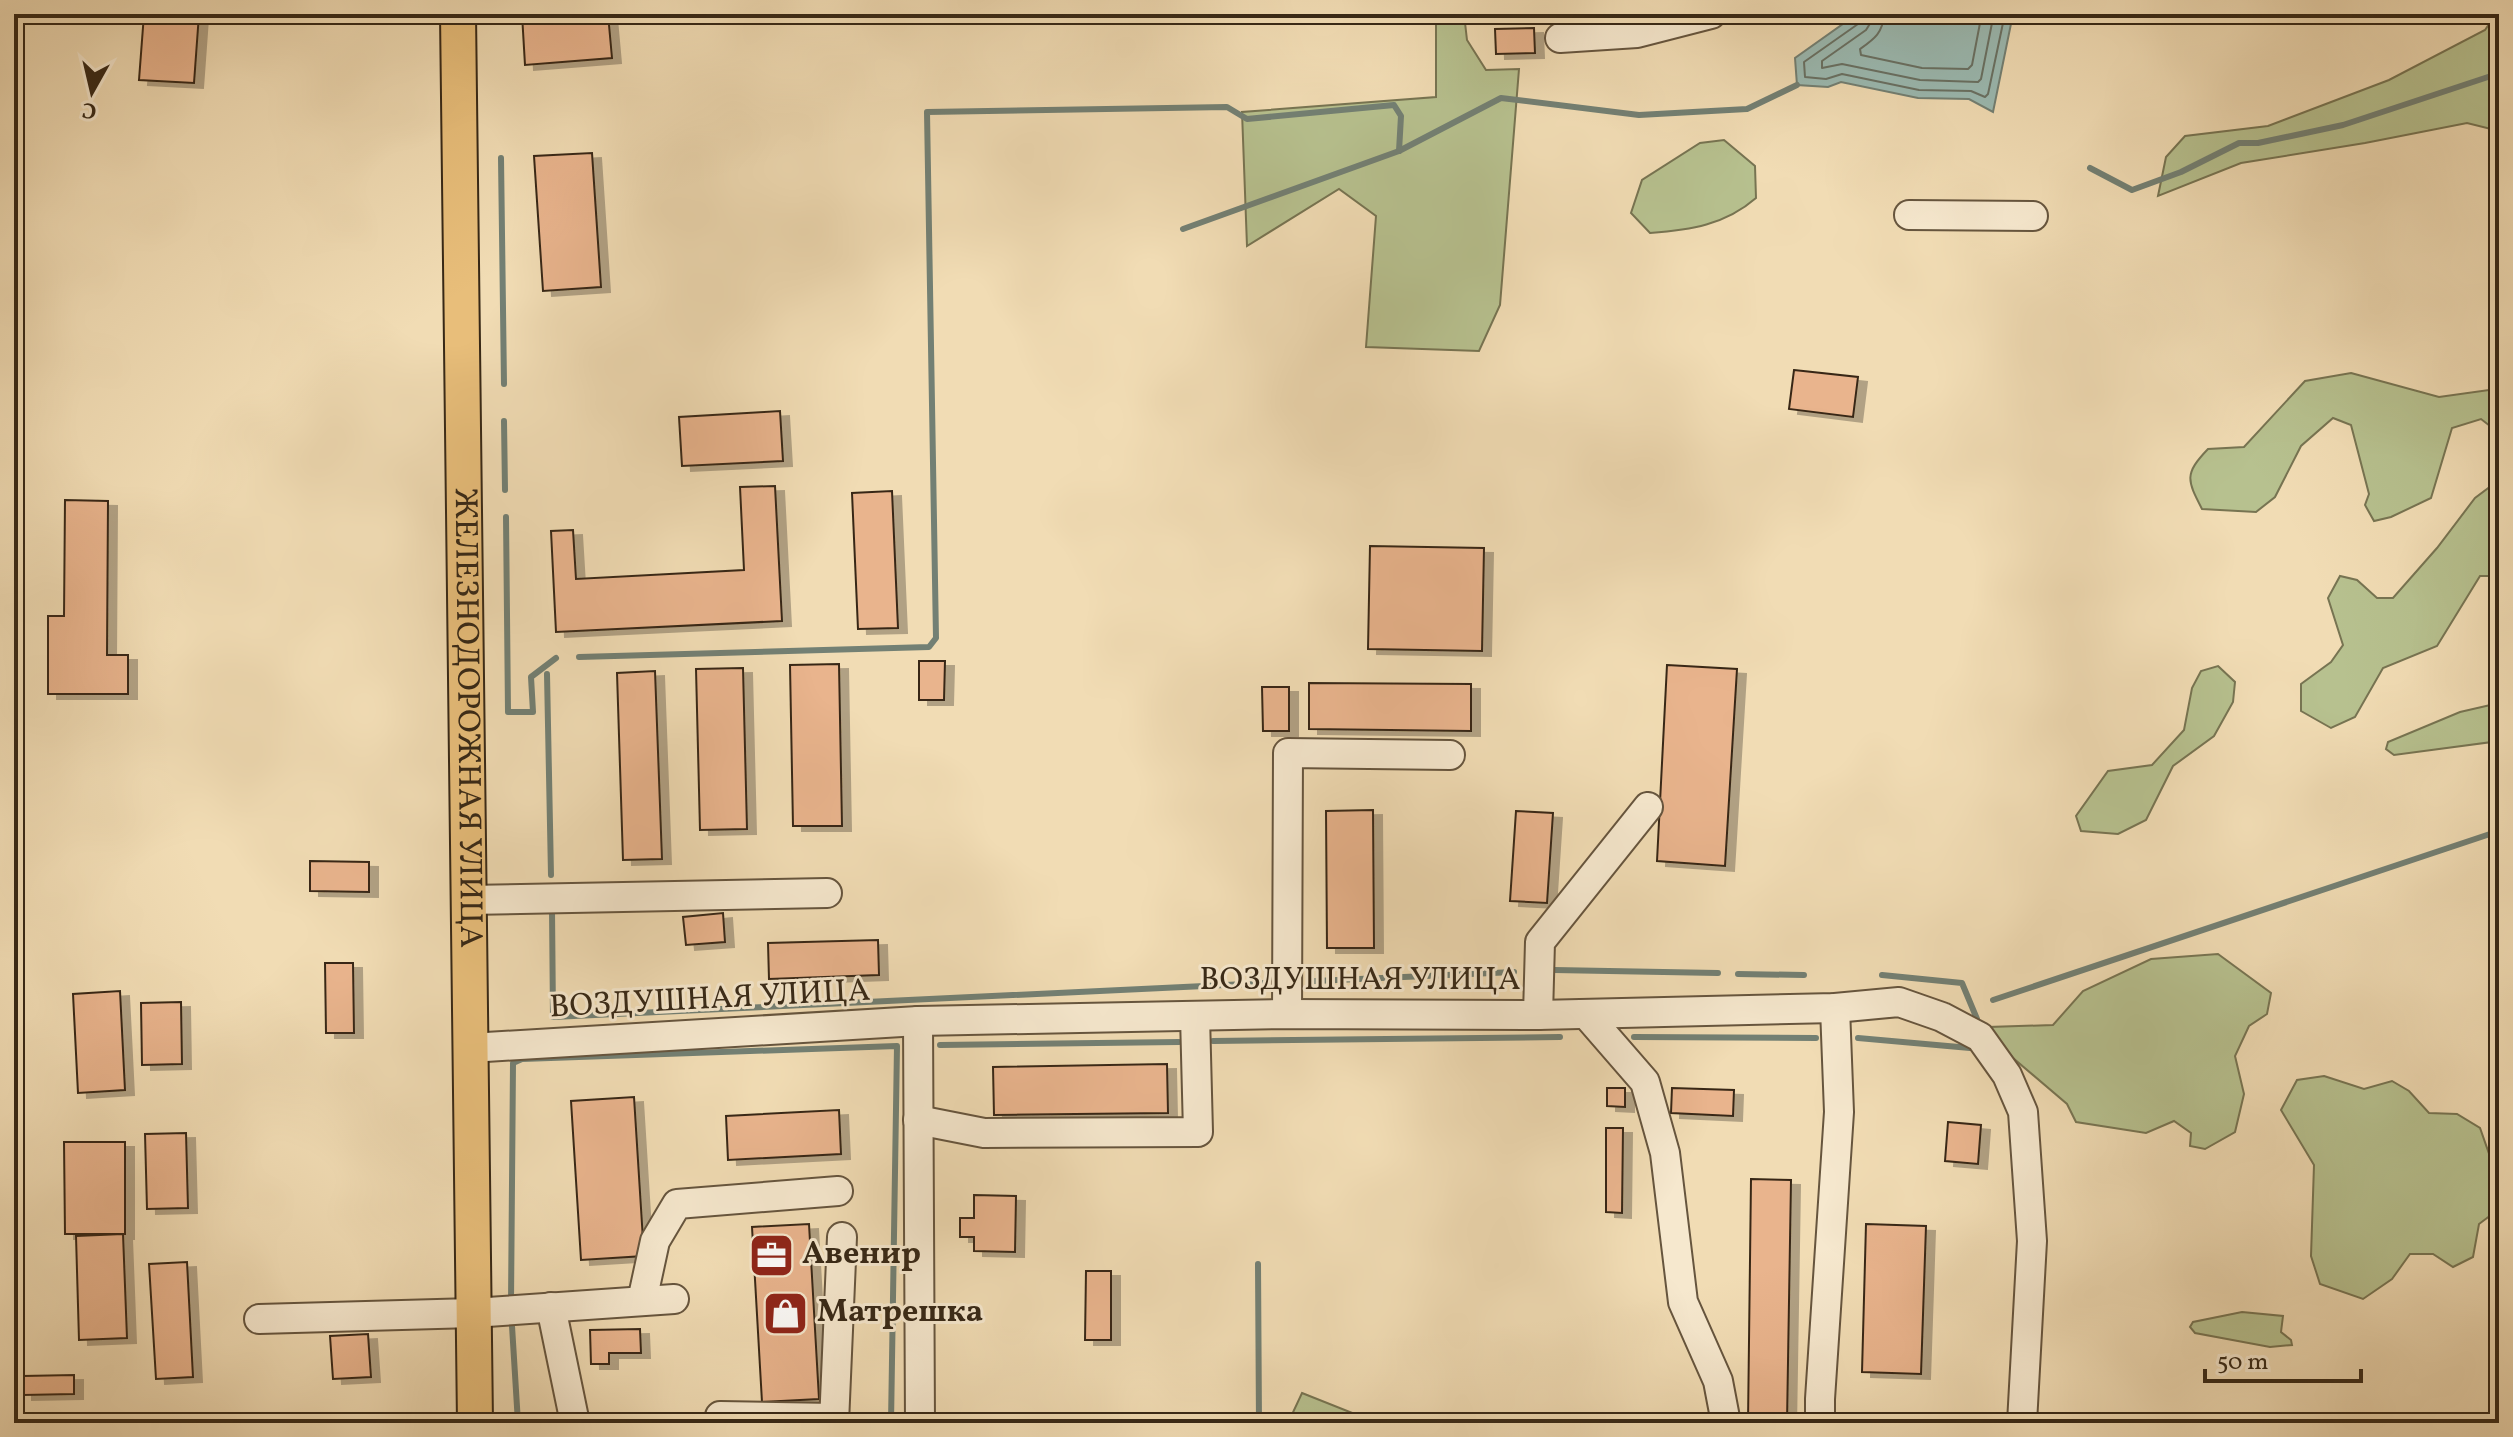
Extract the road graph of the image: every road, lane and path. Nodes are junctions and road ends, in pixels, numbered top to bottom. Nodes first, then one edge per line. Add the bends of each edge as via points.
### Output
1 (458, 14) edge
2 (1711, 14) edge
3 (1560, 32) edge
4 (1909, 215) dead end
5 (2033, 216) dead end
6 (1450, 755) dead end
7 (1648, 807) dead end
8 (827, 893) dead end
9 (468, 900) junction
10 (1835, 1008) junction
11 (1287, 1014) junction
12 (1586, 1014) junction
13 (1538, 1015) junction
14 (1195, 1016) junction
15 (918, 1021) junction
16 (470, 1048) junction
17 (918, 1120) junction
18 (838, 1191) dead end
19 (842, 1237) dead end
20 (674, 1299) dead end
21 (642, 1301) junction
22 (551, 1307) junction
23 (473, 1313) junction
24 (259, 1319) dead end
25 (720, 1416) dead end
26 (834, 1421) edge
27 (475, 1423) edge
28 (575, 1423) edge
29 (920, 1423) edge
30 (1726, 1423) edge
31 (1820, 1423) edge
32 (2022, 1423) edge

1 - 9 main road, ЖЕЛЕЗНОДОРОЖНАЯ УЛИЦА
2 - 3 street via 1637,33
4 - 5 street
6 - 11 street via 1288,753
7 - 13 street via 1540,942
8 - 9 street
9 - 16 main road, ЖЕЛЕЗНОДОРОЖНАЯ УЛИЦА
10 - 12 street, ВОЗДУШНАЯ УЛИЦА
10 - 31 street via 1839,1112
10 - 32 street, ВОЗДУШНАЯ УЛИЦА via 1899,1002 1942,1017 1980,1037 2007,1075 2023,1112 2032,1241
11 - 13 street, ВОЗДУШНАЯ УЛИЦА
11 - 14 street, ВОЗДУШНАЯ УЛИЦА
12 - 13 street, ВОЗДУШНАЯ УЛИЦА
12 - 30 street via 1645,1082 1665,1153 1683,1302 1718,1381
14 - 15 street, ВОЗДУШНАЯ УЛИЦА
14 - 17 street via 1198,1132 984,1133
15 - 16 street, ВОЗДУШНАЯ УЛИЦА
15 - 17 street
16 - 23 main road, ЖЕЛЕЗНОДОРОЖНАЯ УЛИЦА
17 - 29 street
18 - 21 street via 677,1204 655,1241
19 - 26 street
20 - 21 street
21 - 22 street
22 - 23 street
22 - 28 street
23 - 24 street
23 - 27 main road, ЖЕЛЕЗНОДОРОЖНАЯ УЛИЦА
25 - 26 street

